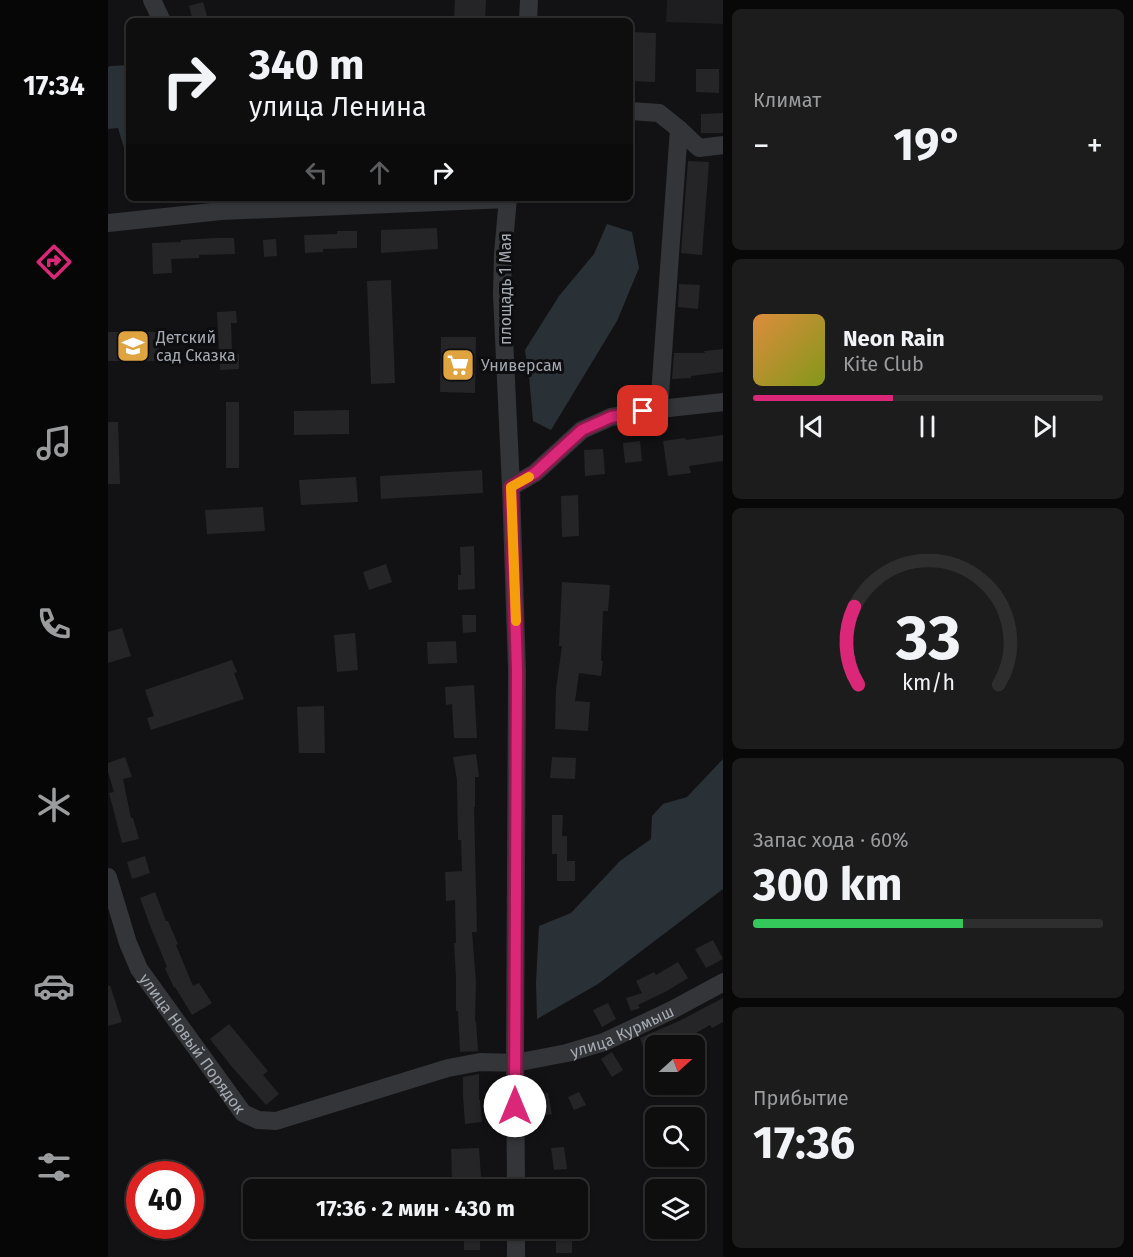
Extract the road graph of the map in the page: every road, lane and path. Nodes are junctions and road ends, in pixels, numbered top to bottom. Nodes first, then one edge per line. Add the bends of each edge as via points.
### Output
1 (153, 0) edge
2 (529, 0) edge
3 (161, 18) edge
4 (528, 18) edge
5 (633, 111) edge
6 (679, 129) junction
7 (723, 145) edge
8 (385, 201) edge
9 (508, 201) edge
10 (220, 205) edge
11 (108, 223) edge
12 (723, 402) edge
13 (658, 409) junction
14 (511, 487) junction
15 (108, 877) edge
16 (723, 982) edge
17 (515, 1063) junction
18 (516, 1179) edge
19 (516, 1239) edge
20 (516, 1257) edge

1 - 3 street
2 - 4 street
5 - 6 street via 659,112
6 - 7 street via 699,148
6 - 13 street
8 - 10 street
9 - 14 street, площадь 1 Мая via 502,294
10 - 11 street
12 - 13 street
13 - 14 street via 611,417 582,430 535,473
14 - 17 street, площадь 1 Мая via 517,670
15 - 17 street, улица Новый Порядок via 139,969 243,1113 258,1120 276,1120 448,1068 480,1062
16 - 17 street, улица Курмыш via 604,1042
17 - 18 street, площадь 1 Мая
19 - 20 street

